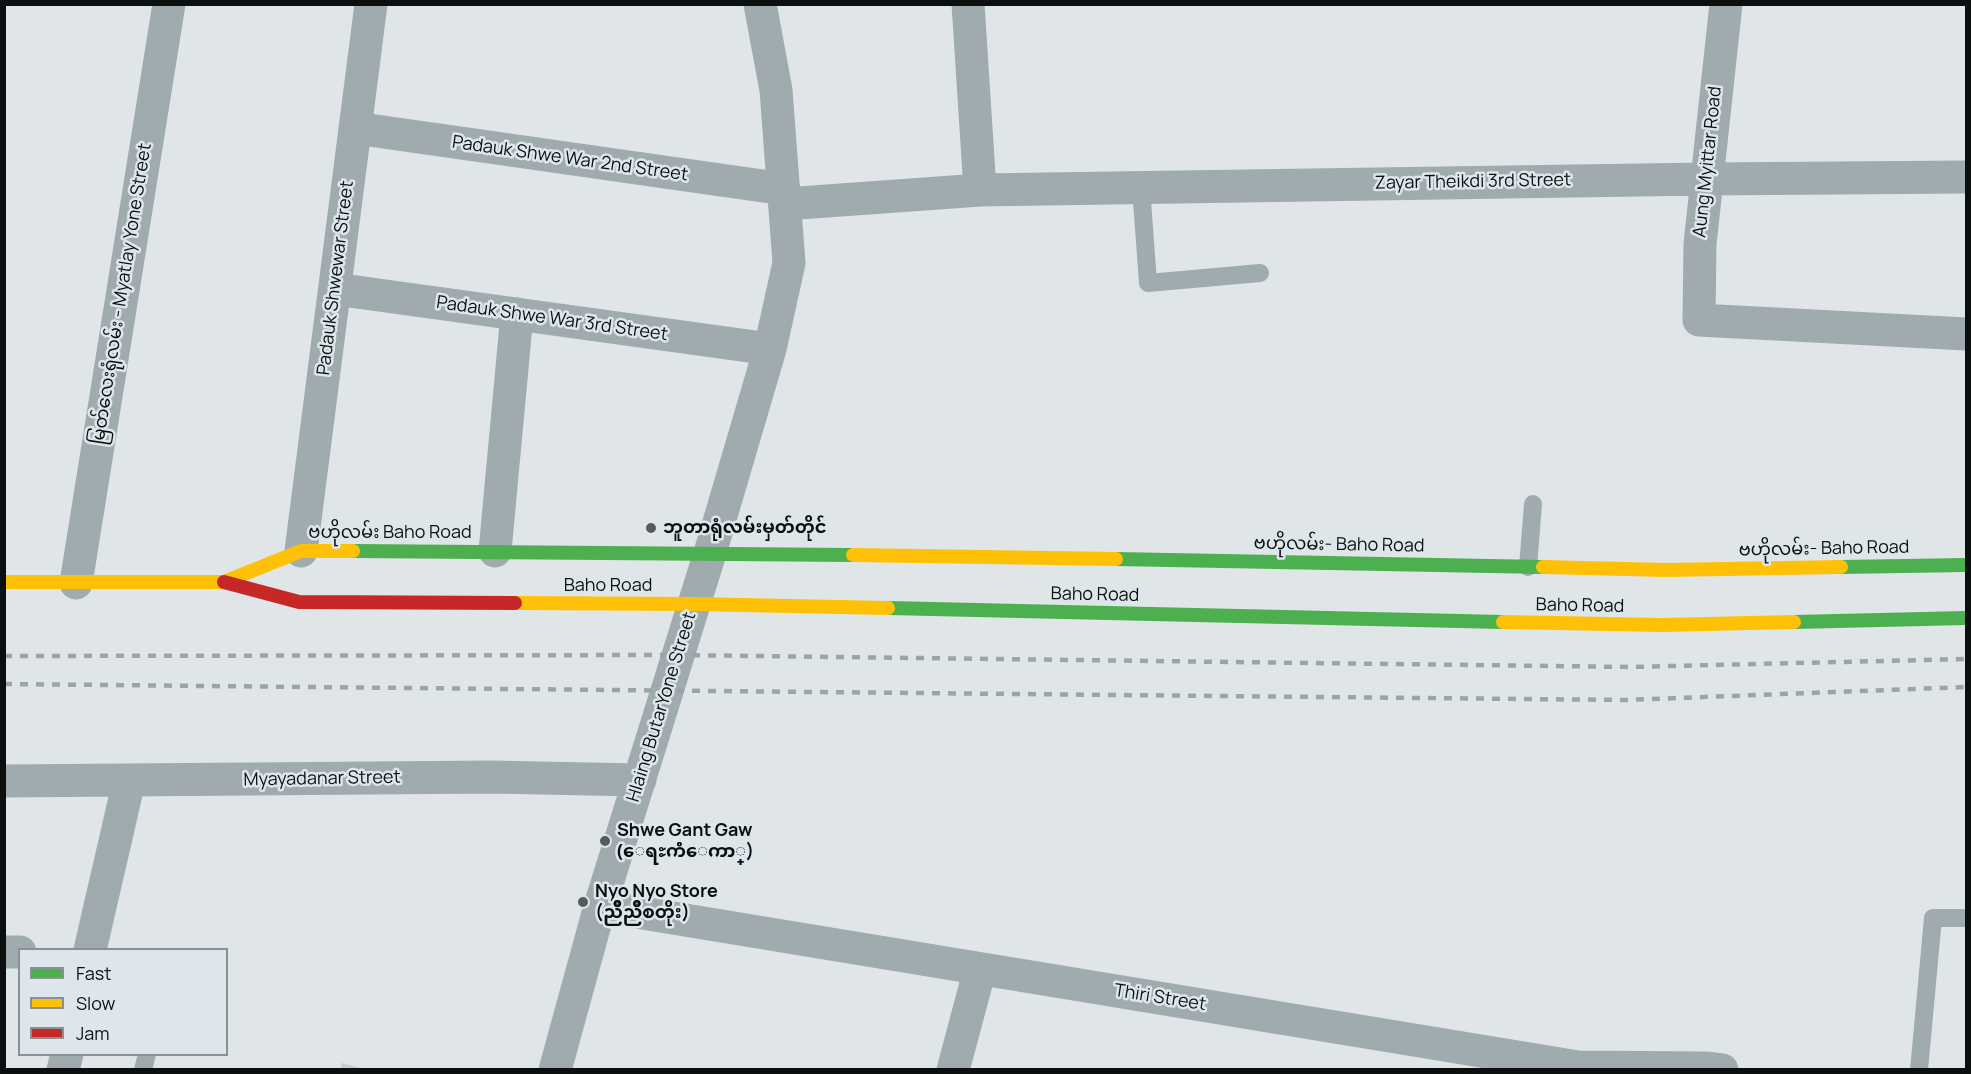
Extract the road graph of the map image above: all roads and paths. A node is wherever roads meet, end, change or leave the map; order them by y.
1 (169, 4) edge
2 (371, 4) edge
3 (968, 4) edge
4 (1726, 4) edge
5 (755, 5) edge
6 (355, 128) junction
7 (1966, 177) edge
8 (1706, 179) junction
9 (1141, 187) junction
10 (980, 190) junction
11 (785, 197) junction
12 (1260, 273) dead end
13 (335, 289) junction
14 (517, 314) junction
15 (1966, 334) edge
16 (770, 349) junction
17 (1533, 504) dead end
18 (301, 551) junction
19 (495, 551) junction
20 (710, 553) junction
21 (1966, 565) edge
22 (1528, 567) junction
23 (4, 582) edge
24 (224, 582) junction
25 (76, 583) junction
26 (694, 604) junction
27 (1966, 618) edge
28 (640, 780) junction
29 (4, 781) edge
30 (129, 781) junction
31 (600, 906) junction
32 (1966, 918) edge
33 (90, 948) edge
34 (980, 969) junction
35 (1429, 1056) edge
36 (1710, 1069) edge
37 (555, 1070) edge
38 (953, 1070) edge
39 (1918, 1070) edge

1 - 25 street, မြတ်လေးရုံလမ်း - Myatlay Yone Street
2 - 6 street, Padauk Shwewar Street
3 - 10 street
4 - 8 street, Aung Myittar Road
5 - 11 street, Hlaing ButarYone Street
6 - 11 street, Padauk Shwe War 2nd Street
6 - 13 street, Padauk Shwewar Street
7 - 8 street, Zayar Theikdi 3rd Street
8 - 9 street, Zayar Theikdi 3rd Street
8 - 15 street, Aung Myittar Road
9 - 10 street, Zayar Theikdi 3rd Street
9 - 12 lane
10 - 11 street, Padauk Shwe War 2nd Street
11 - 16 street, Hlaing ButarYone Street
13 - 14 street, Padauk Shwe War 3rd Street
13 - 18 street, Padauk Shwewar Street
14 - 16 street, Padauk Shwe War 3rd Street
14 - 19 street
16 - 20 street, Hlaing ButarYone Street
17 - 22 lane
18 - 19 main road, ဗဟိုလမ်း Baho Road
18 - 24 main road, ဗဟိုလမ်း Baho Road
19 - 20 main road, ဗဟိုလမ်း Baho Road
20 - 22 main road, ဗဟိုလမ်း- Baho Road
20 - 26 street, Hlaing ButarYone Street
21 - 22 main road, ဗဟိုလမ်း- Baho Road
23 - 25 main road, ဗဟိုလမ်း Baho Road
24 - 25 main road, ဗဟိုလမ်း Baho Road
24 - 26 main road, Baho Road
26 - 27 main road, Baho Road
26 - 28 street, Hlaing ButarYone Street
28 - 30 street, Myayadanar Street
28 - 31 street, Hlaing ButarYone Street
29 - 30 street, Myayadanar Street
30 - 33 street
31 - 34 street, Thiri Street
31 - 37 street, Hlaing ButarYone Street
32 - 39 lane
34 - 35 street, Thiri Street
34 - 38 street
35 - 36 street, Thiri Street

